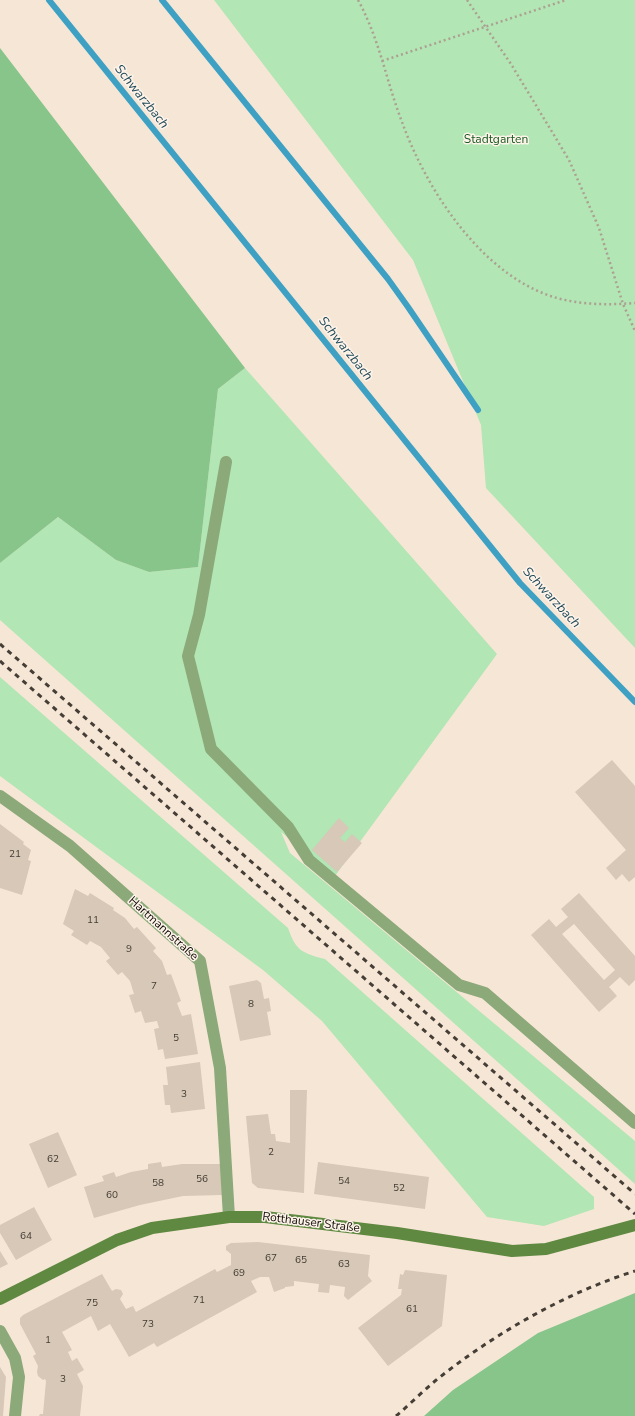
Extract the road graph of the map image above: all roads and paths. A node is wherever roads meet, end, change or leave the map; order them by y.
1 (358, 0) edge
2 (467, 0) edge
3 (566, 0) edge
4 (485, 27) junction
5 (382, 61) junction
6 (635, 303) edge
7 (623, 304) junction
8 (635, 331) edge
9 (226, 462) dead end
10 (0, 796) edge
11 (635, 1123) edge
12 (229, 1217) junction
13 (635, 1225) edge
14 (0, 1299) edge
15 (0, 1331) edge
16 (15, 1416) edge

1 - 5 path
2 - 4 path
3 - 4 path
4 - 5 path
4 - 7 path
5 - 7 path
6 - 7 path
7 - 8 path
9 - 11 street
10 - 12 street, Hartmannstraße
12 - 13 main road, Rotthauser Straße
12 - 14 main road, Rotthauser Straße
15 - 16 street

